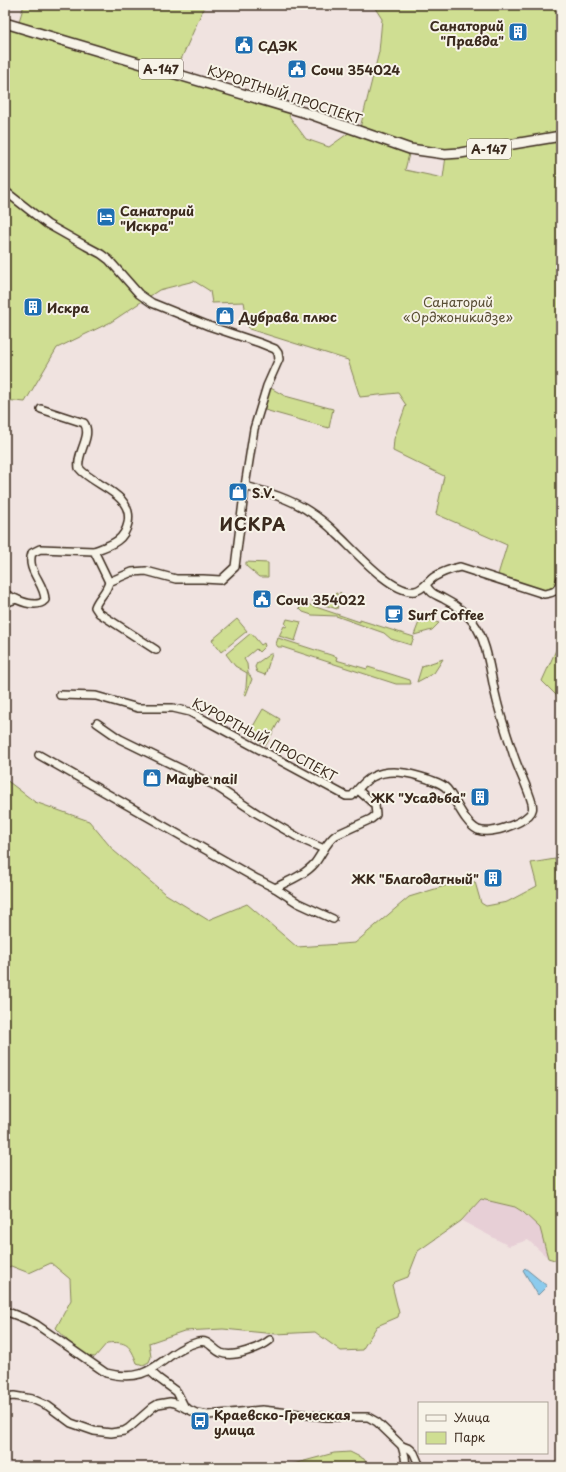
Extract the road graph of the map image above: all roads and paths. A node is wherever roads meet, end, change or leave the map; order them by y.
1 (5, 23) edge
2 (561, 136) edge
3 (5, 191) edge
4 (41, 409) dead end
5 (245, 486) junction
6 (94, 551) junction
7 (561, 578) edge
8 (109, 582) junction
9 (426, 584) junction
10 (5, 594) edge
11 (16, 599) junction
12 (5, 603) edge
13 (156, 650) dead end
14 (60, 695) dead end
15 (97, 723) dead end
16 (39, 755) dead end
17 (358, 790) junction
18 (324, 849) junction
19 (274, 888) junction
20 (333, 919) dead end
21 (5, 1311) edge
22 (270, 1340) dead end
23 (150, 1371) junction
24 (5, 1397) edge
25 (185, 1408) junction
26 (402, 1446) junction
27 (406, 1467) edge
28 (420, 1467) edge

1 - 2 main road, КУРОРТНЫЙ ПРОСПЕКТ / А-147
3 - 5 street
4 - 6 street
5 - 8 street
5 - 9 street
6 - 8 street
6 - 11 street
7 - 9 street
8 - 13 street
9 - 17 street
10 - 11 street
11 - 12 street
14 - 17 street, КУРОРТНЫЙ ПРОСПЕКТ
15 - 18 street
16 - 19 street
17 - 18 street
18 - 19 street
19 - 20 street
21 - 23 street
22 - 23 street
23 - 25 street
24 - 25 street
25 - 26 street
26 - 27 street
26 - 28 street

